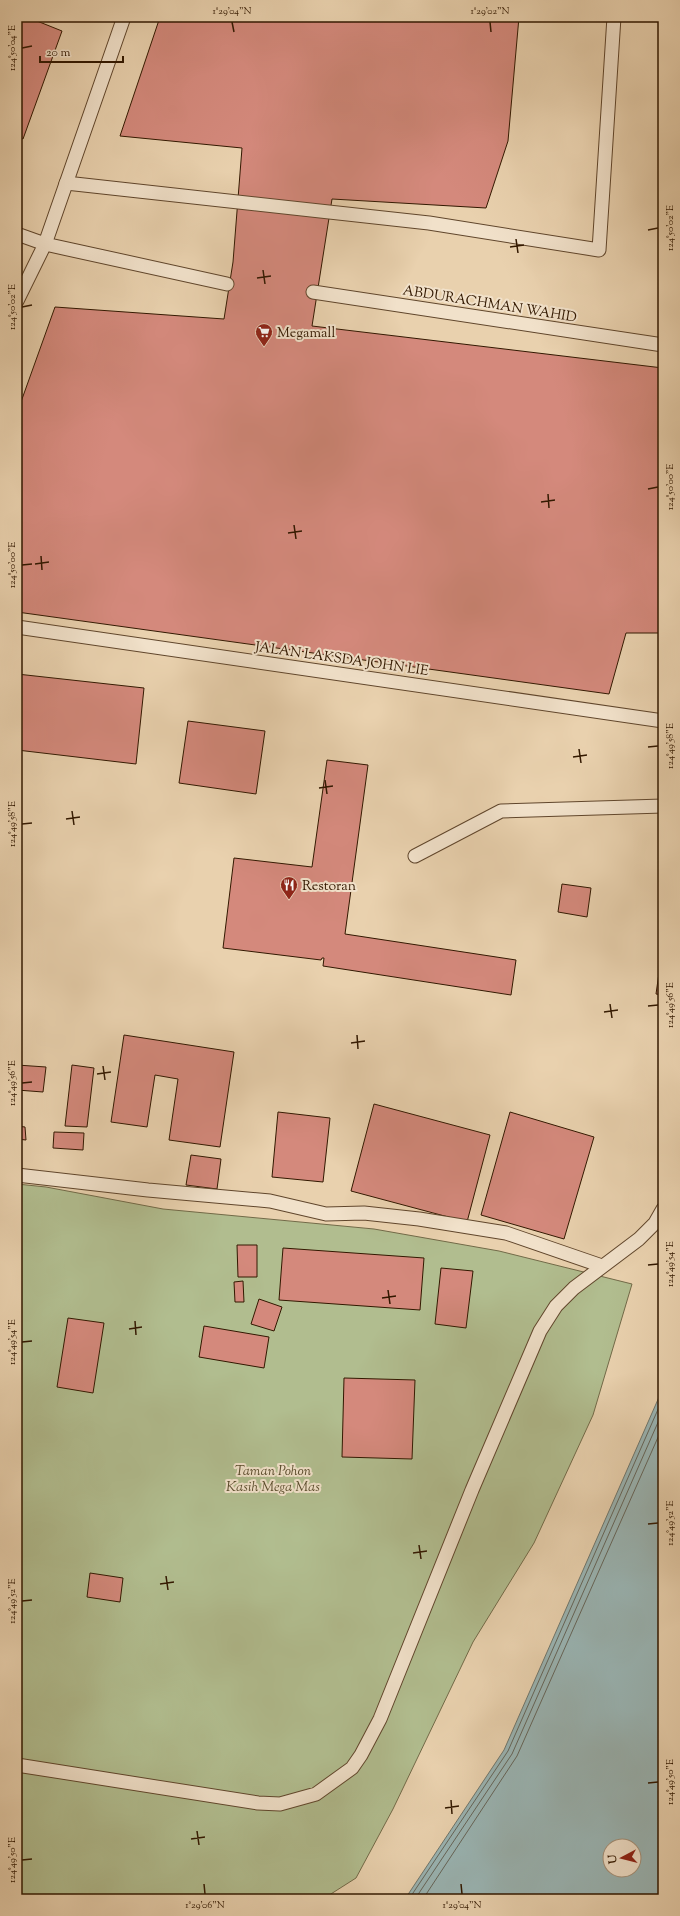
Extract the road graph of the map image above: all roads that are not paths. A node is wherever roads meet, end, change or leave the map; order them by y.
1 (124, 17) edge
2 (614, 17) edge
3 (66, 183) junction
4 (17, 234) edge
5 (45, 244) junction
6 (227, 284) dead end
7 (312, 292) dead end
8 (18, 296) edge
9 (663, 345) edge
10 (17, 627) edge
11 (663, 721) edge
12 (663, 806) edge
13 (415, 856) dead end
14 (17, 1175) edge
15 (663, 1209) edge
16 (602, 1266) junction
17 (17, 1765) edge

1 - 3 lane
2 - 3 lane
3 - 5 lane
4 - 5 lane
5 - 6 lane
5 - 8 lane
7 - 9 lane, ABDURACHMAN WAHID
10 - 11 lane, JALAN LAKSDA JOHN LIE
12 - 13 lane
14 - 16 lane
15 - 16 lane
16 - 17 lane

